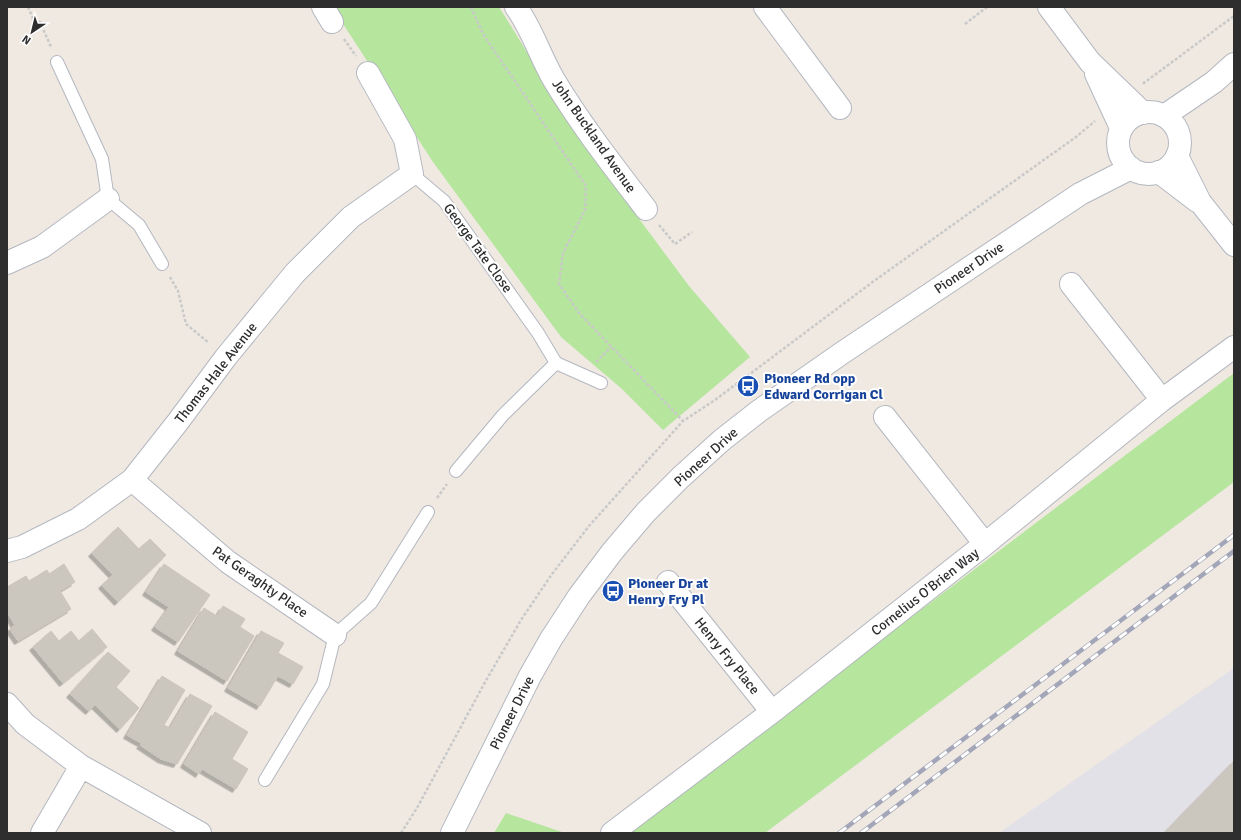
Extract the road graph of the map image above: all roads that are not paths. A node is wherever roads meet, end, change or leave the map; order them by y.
1 (766, 7) edge
2 (1049, 7) edge
3 (526, 11) edge
4 (57, 62) road end
5 (1090, 62) junction
6 (1234, 64) edge
7 (368, 73) road end
8 (1214, 82) junction
9 (840, 108) dead end
10 (1143, 113) junction
11 (1164, 116) junction
12 (1121, 128) junction
13 (1178, 134) junction
14 (1177, 156) junction
15 (1125, 160) junction
16 (1158, 172) junction
17 (412, 174) junction
18 (108, 199) junction
19 (1200, 202) junction
20 (646, 209) road end
21 (1234, 245) edge
22 (7, 263) edge
23 (162, 264) road end
24 (1071, 284) dead end
25 (1234, 347) edge
26 (556, 363) junction
27 (601, 383) dead end
28 (1162, 400) junction
29 (885, 417) dead end
30 (456, 471) road end
31 (132, 480) junction
32 (428, 512) road end
33 (985, 544) junction
34 (7, 551) edge
35 (668, 582) dead end
36 (335, 635) junction
37 (7, 704) edge
38 (772, 712) junction
39 (81, 766) junction
40 (265, 780) dead end
41 (42, 833) edge
42 (200, 833) edge
43 (452, 833) edge
44 (612, 833) edge

1 - 9 street
2 - 5 street
3 - 20 street, John Buckland Avenue
4 - 18 lane
5 - 10 street
5 - 12 street
6 - 8 street
7 - 17 street
8 - 11 street
8 - 13 street
10 - 11 street
10 - 12 street
11 - 13 street
12 - 15 street
13 - 14 street
14 - 16 street
14 - 19 street
15 - 16 street
15 - 43 street, Pioneer Drive
16 - 19 street
17 - 26 lane, George Tate Close
17 - 31 street, Thomas Hale Avenue
18 - 22 street
18 - 23 lane
19 - 21 street
24 - 28 street
25 - 28 street, Cornelius O'Brien Way
26 - 27 lane
26 - 30 lane
28 - 33 street, Cornelius O'Brien Way
29 - 33 street
31 - 34 street, Thomas Hale Avenue
31 - 36 street, Pat Geraghty Place
32 - 36 lane
33 - 38 street, Cornelius O'Brien Way
35 - 38 street, Henry Fry Place
36 - 40 lane
37 - 39 street
38 - 44 street, Cornelius O'Brien Way
39 - 41 street
39 - 42 street

